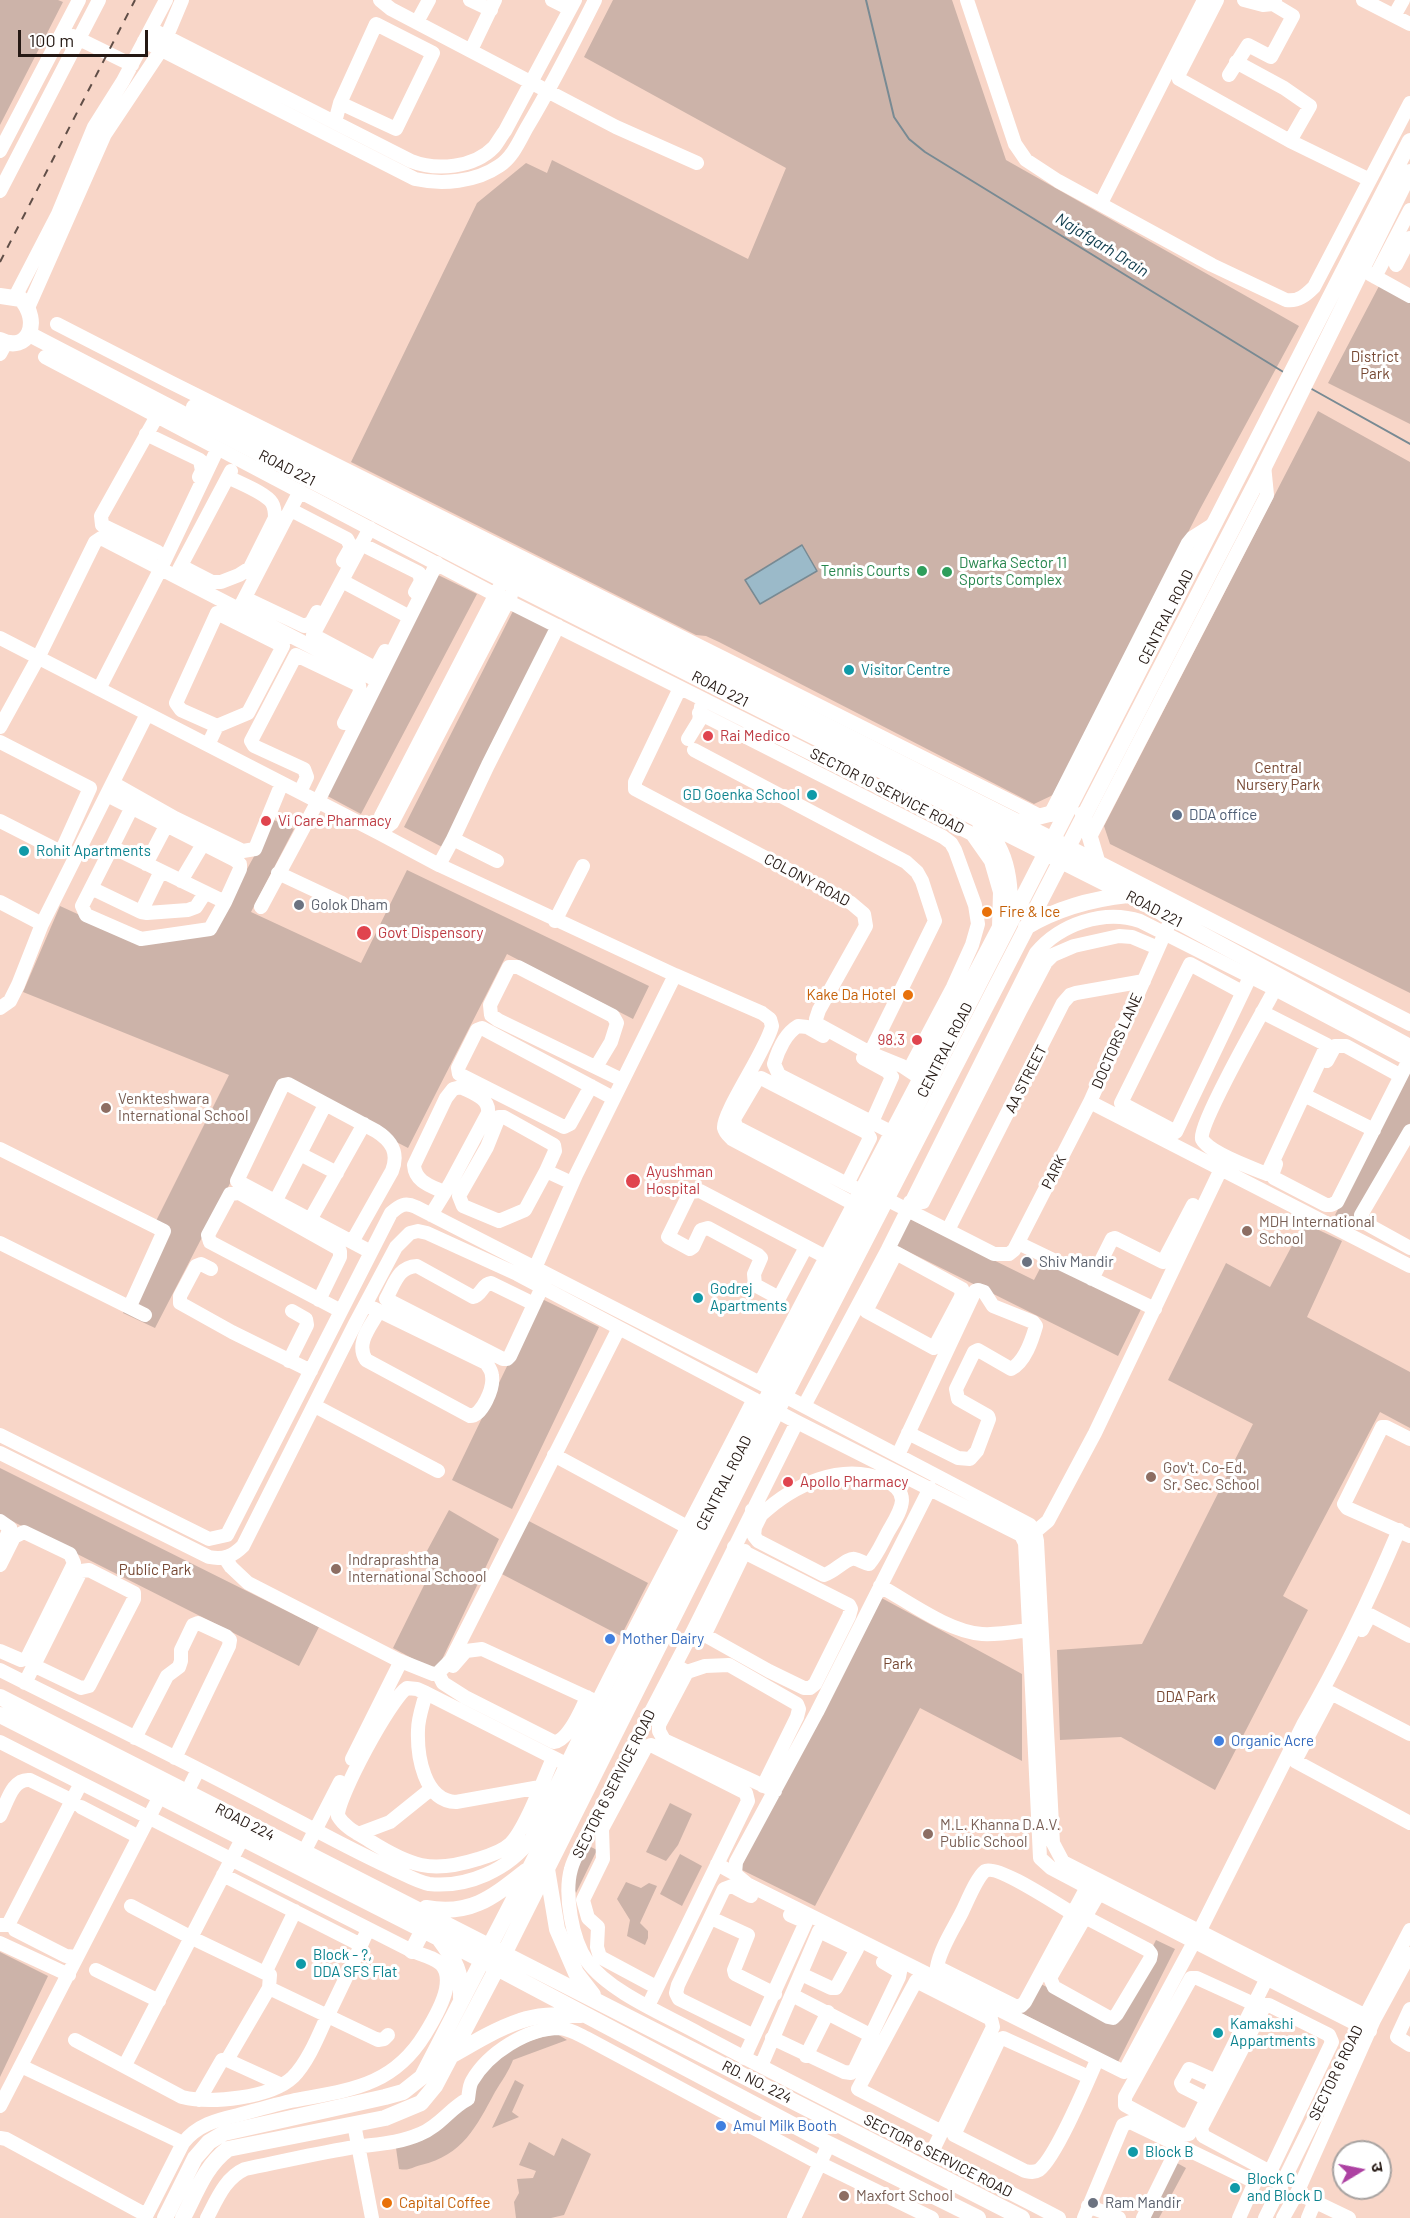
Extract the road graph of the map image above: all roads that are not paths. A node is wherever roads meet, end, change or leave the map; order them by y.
1 (80, 0) edge
2 (99, 0) edge
3 (166, 0) edge
4 (182, 0) edge
5 (380, 0) edge
6 (429, 0) edge
7 (471, 0) edge
8 (552, 0) edge
9 (595, 0) edge
10 (967, 0) edge
11 (1203, 0) edge
12 (1217, 0) edge
13 (1244, 0) edge
14 (1364, 0) edge
15 (1403, 0) edge
16 (1274, 2) edge
17 (572, 4) edge
18 (493, 5) edge
19 (1394, 16) junction
20 (417, 22) junction
21 (1410, 24) edge
22 (152, 28) junction
23 (64, 30) junction
24 (168, 36) junction
25 (79, 39) junction
26 (144, 41) junction
27 (161, 50) junction
28 (471, 50) junction
29 (1236, 62) junction
30 (132, 65) junction
31 (1229, 75) dead end
32 (531, 82) junction
33 (548, 92) junction
34 (340, 103) junction
35 (1410, 103) edge
36 (335, 122) junction
37 (1290, 141) junction
38 (1410, 141) edge
39 (0, 151) edge
40 (697, 164) dead end
41 (1410, 172) edge
42 (1370, 180) junction
43 (0, 191) edge
44 (1101, 203) junction
45 (1410, 210) edge
46 (1347, 223) junction
47 (1362, 234) junction
48 (1410, 238) edge
49 (1396, 265) dead end
50 (1368, 273) junction
51 (1410, 296) edge
52 (8, 297) edge
53 (28, 308) junction
54 (57, 324) dead end
55 (30, 330) junction
56 (2, 346) edge
57 (1312, 350) junction
58 (45, 357) dead end
59 (157, 416) junction
60 (146, 434) junction
61 (218, 448) junction
62 (238, 458) junction
63 (1264, 465) junction
64 (228, 477) junction
65 (300, 491) junction
66 (291, 510) junction
67 (1214, 524) junction
68 (370, 528) junction
69 (361, 544) junction
70 (157, 561) junction
71 (437, 563) junction
72 (178, 571) junction
73 (342, 581) junction
74 (507, 582) junction
75 (509, 602) junction
76 (242, 604) junction
77 (404, 614) junction
78 (558, 626) junction
79 (0, 638) edge
80 (311, 640) junction
81 (38, 658) junction
82 (378, 681) junction
83 (681, 688) junction
84 (99, 689) junction
85 (701, 706) junction
86 (147, 714) junction
87 (344, 723) dead end
88 (217, 726) junction
89 (0, 727) edge
90 (844, 727) junction
91 (0, 742) edge
92 (208, 745) junction
93 (866, 771) junction
94 (282, 783) junction
95 (110, 789) junction
96 (300, 792) junction
97 (318, 801) junction
98 (131, 809) junction
99 (1076, 811) junction
100 (1045, 816) junction
101 (976, 817) junction
102 (0, 822) edge
103 (1018, 822) junction
104 (166, 826) junction
105 (379, 833) junction
106 (1090, 837) junction
107 (453, 839) junction
108 (202, 844) junction
109 (64, 845) junction
110 (112, 847) junction
111 (1056, 850) junction
112 (79, 851) junction
113 (497, 861) dead end
114 (146, 864) junction
115 (1098, 864) junction
116 (439, 866) junction
117 (583, 866) dead end
118 (161, 871) junction
119 (278, 873) junction
120 (181, 881) junction
121 (91, 888) junction
122 (205, 893) junction
123 (1129, 895) junction
124 (0, 902) edge
125 (225, 903) junction
126 (342, 903) dead end
127 (261, 907) dead end
128 (141, 912) junction
129 (1171, 918) junction
130 (555, 921) junction
131 (42, 924) junction
132 (1026, 927) junction
133 (1008, 928) junction
134 (1165, 934) junction
135 (1158, 948) junction
136 (675, 975) junction
137 (1250, 976) junction
138 (1144, 981) junction
139 (1275, 989) junction
140 (1242, 992) junction
141 (0, 1008) edge
142 (1262, 1012) junction
143 (979, 1019) junction
144 (1410, 1023) edge
145 (952, 1026) junction
146 (1002, 1032) junction
147 (1410, 1047) edge
148 (870, 1053) junction
149 (1410, 1060) edge
150 (596, 1067) junction
151 (914, 1074) junction
152 (1401, 1076) junction
153 (622, 1080) junction
154 (591, 1086) junction
155 (1308, 1097) junction
156 (613, 1098) junction
157 (1090, 1102) junction
158 (325, 1105) junction
159 (872, 1122) junction
160 (364, 1124) junction
161 (1374, 1130) junction
162 (1410, 1131) edge
163 (891, 1132) junction
164 (0, 1149) edge
165 (300, 1154) junction
166 (1221, 1169) junction
167 (546, 1171) junction
168 (337, 1173) junction
169 (572, 1183) junction
170 (847, 1184) junction
171 (861, 1191) junction
172 (444, 1192) junction
173 (886, 1198) junction
174 (275, 1202) junction
175 (854, 1204) junction
176 (1193, 1205) dead end
177 (908, 1206) junction
178 (431, 1215) junction
179 (488, 1217) junction
180 (310, 1220) junction
181 (948, 1230) junction
182 (477, 1238) junction
183 (352, 1242) junction
184 (0, 1243) edge
185 (1018, 1243) junction
186 (806, 1247) junction
187 (1410, 1248) edge
188 (892, 1251) junction
189 (371, 1252) junction
190 (826, 1257) junction
191 (1410, 1266) edge
192 (211, 1269) dead end
193 (536, 1278) junction
194 (1092, 1279) junction
195 (372, 1292) junction
196 (386, 1299) junction
197 (318, 1300) junction
198 (365, 1305) junction
199 (534, 1305) junction
200 (129, 1306) junction
201 (861, 1309) junction
202 (1155, 1309) junction
203 (291, 1311) dead end
204 (341, 1311) junction
205 (379, 1311) junction
206 (145, 1315) dead end
207 (619, 1328) junction
208 (289, 1361) junction
209 (311, 1371) junction
210 (772, 1389) junction
211 (765, 1404) junction
212 (315, 1406) junction
213 (804, 1406) junction
214 (797, 1422) junction
215 (908, 1433) junction
216 (0, 1435) edge
217 (1410, 1439) edge
218 (0, 1453) edge
219 (554, 1455) junction
220 (898, 1455) junction
221 (438, 1471) dead end
222 (930, 1488) junction
223 (757, 1513) junction
224 (0, 1521) edge
225 (689, 1528) junction
226 (1035, 1532) junction
227 (1405, 1533) edge
228 (739, 1549) junction
229 (0, 1551) edge
230 (225, 1558) junction
231 (0, 1565) edge
232 (880, 1586) junction
233 (1029, 1630) junction
234 (699, 1632) junction
235 (1410, 1636) edge
236 (0, 1651) edge
237 (632, 1651) junction
238 (401, 1661) junction
239 (35, 1666) junction
240 (681, 1669) junction
241 (0, 1670) edge
242 (647, 1670) junction
243 (438, 1672) junction
244 (666, 1681) junction
245 (25, 1683) junction
246 (449, 1685) junction
247 (1331, 1693) junction
248 (426, 1694) junction
249 (0, 1696) edge
250 (592, 1699) junction
251 (0, 1715) edge
252 (1410, 1734) edge
253 (135, 1738) junction
254 (0, 1742) edge
255 (641, 1744) junction
256 (175, 1758) junction
257 (560, 1761) junction
258 (198, 1770) junction
259 (81, 1783) junction
260 (540, 1787) junction
261 (431, 1789) junction
262 (769, 1789) junction
263 (187, 1792) junction
264 (160, 1796) junction
265 (76, 1804) junction
266 (0, 1816) edge
267 (149, 1817) junction
268 (1410, 1823) edge
269 (344, 1824) junction
270 (315, 1830) junction
271 (358, 1834) junction
272 (139, 1837) junction
273 (242, 1839) junction
274 (334, 1840) junction
275 (304, 1852) junction
276 (232, 1860) junction
277 (717, 1864) junction
278 (530, 1868) junction
279 (548, 1869) junction
280 (735, 1874) junction
281 (224, 1875) junction
282 (1093, 1890) junction
283 (131, 1906) dead end
284 (413, 1906) junction
285 (295, 1911) junction
286 (1079, 1915) junction
287 (711, 1918) junction
288 (807, 1919) junction
289 (7, 1927) edge
290 (821, 1927) junction
291 (368, 1929) junction
292 (423, 1930) junction
293 (1410, 1930) edge
294 (1197, 1936) junction
295 (190, 1938) junction
296 (438, 1938) junction
297 (0, 1942) edge
298 (361, 1945) junction
299 (857, 1949) junction
300 (412, 1951) junction
301 (1410, 1954) edge
302 (77, 1957) junction
303 (494, 1957) junction
304 (96, 1970) dead end
305 (1406, 1972) edge
306 (265, 1973) junction
307 (801, 1974) junction
308 (69, 1975) junction
309 (1267, 1978) junction
310 (656, 1987) junction
311 (269, 1988) junction
312 (774, 1994) junction
313 (792, 1995) junction
314 (595, 1999) junction
315 (159, 2001) junction
316 (461, 2002) junction
317 (1254, 2004) junction
318 (648, 2006) junction
319 (1410, 2009) edge
320 (828, 2012) junction
321 (585, 2015) junction
322 (327, 2017) junction
323 (1367, 2023) junction
324 (388, 2035) dead end
325 (754, 2036) junction
326 (872, 2036) junction
327 (772, 2038) junction
328 (75, 2040) dead end
329 (1410, 2045) edge
330 (451, 2056) junction
331 (806, 2056) junction
332 (744, 2058) junction
333 (227, 2060) junction
334 (1097, 2060) junction
335 (125, 2065) junction
336 (21, 2066) junction
337 (761, 2066) junction
338 (1089, 2077) junction
339 (1216, 2081) junction
340 (282, 2085) junction
341 (858, 2089) junction
342 (245, 2096) junction
343 (1207, 2099) junction
344 (199, 2100) junction
345 (0, 2106) edge
346 (848, 2110) junction
347 (249, 2120) junction
348 (354, 2124) junction
349 (948, 2134) junction
350 (0, 2138) edge
351 (183, 2143) junction
352 (829, 2144) junction
353 (1179, 2145) junction
354 (359, 2146) junction
355 (938, 2155) junction
356 (819, 2163) junction
357 (1270, 2172) junction
358 (1285, 2178) junction
359 (1297, 2193) junction
360 (1315, 2201) junction
361 (128, 2205) junction
362 (1086, 2212) edge
363 (146, 2217) edge
364 (121, 2218) edge
365 (165, 2218) edge
366 (183, 2218) edge
367 (207, 2218) edge
368 (372, 2218) edge
369 (794, 2218) edge
370 (932, 2218) edge
371 (978, 2218) edge
372 (1023, 2218) edge
373 (1059, 2218) edge
374 (1119, 2218) edge
375 (1143, 2218) edge
376 (1239, 2218) edge
377 (1265, 2218) edge
378 (1283, 2218) edge
379 (1308, 2218) edge
380 (1349, 2218) edge

1 - 23 street
2 - 25 street
3 - 22 street
4 - 24 street
5 - 20 street
6 - 20 street
7 - 18 street
8 - 17 street
9 - 33 street
10 - 44 street
11 - 44 street
12 - 37 street
13 - 16 street
14 - 19 street
15 - 19 street
16 - 29 street
17 - 32 street
18 - 28 street
19 - 21 street
20 - 28 street
22 - 24 street
22 - 26 street
23 - 25 street
23 - 39 street
24 - 27 street
24 - 36 street
25 - 30 street
25 - 43 street
26 - 27 street
26 - 30 street
27 - 33 street
27 - 53 street
28 - 32 street
29 - 31 street
29 - 37 street
30 - 52 street
32 - 33 street
32 - 36 street
33 - 40 street
34 - 34 street
34 - 36 street
35 - 42 street
37 - 42 street
38 - 47 main road, CENTRAL ROAD
41 - 50 main road, CENTRAL ROAD
42 - 46 street
44 - 46 street
45 - 50 street
46 - 47 street
47 - 57 main road, CENTRAL ROAD
48 - 49 street
50 - 51 street
50 - 57 main road, CENTRAL ROAD
52 - 53 main road
53 - 55 main road
54 - 90 street
55 - 56 main road
55 - 74 main road, ROAD 221
57 - 63 main road, CENTRAL ROAD
57 - 67 main road, CENTRAL ROAD
58 - 59 street
59 - 60 street
59 - 61 street
60 - 70 street
60 - 70 street
61 - 62 street
61 - 70 street
62 - 64 street
62 - 65 street
63 - 99 main road, CENTRAL ROAD
63 - 106 street
64 - 72 street
64 - 72 street
65 - 66 street
65 - 68 street
66 - 76 street
66 - 76 street
67 - 99 main road, CENTRAL ROAD
67 - 100 street
68 - 69 street
68 - 71 street
69 - 73 street
69 - 77 street
70 - 72 street
70 - 81 street
70 - 84 street
71 - 74 street
71 - 82 street
72 - 76 street
73 - 77 street
73 - 80 street
74 - 75 street
74 - 90 main road, ROAD 221
74 - 93 main road, ROAD 221
74 - 105 street
75 - 78 street, SECTOR 10 SERVICE ROAD
75 - 105 street
76 - 80 street
77 - 80 street
78 - 83 street, SECTOR 10 SERVICE ROAD
78 - 107 street
79 - 81 street
80 - 82 street
81 - 84 street
81 - 89 street
82 - 97 street
83 - 85 street, SECTOR 10 SERVICE ROAD
83 - 148 street, COLONY ROAD
84 - 86 street
85 - 93 street, SECTOR 10 SERVICE ROAD
85 - 148 street
85 - 151 street
86 - 92 street
86 - 95 street
87 - 96 street
88 - 88 street
88 - 92 street
90 - 100 street
90 - 103 main road, ROAD 221
91 - 109 street
92 - 94 street
93 - 101 main road, ROAD 221
93 - 145 street, SECTOR 10 SERVICE ROAD
94 - 95 street
94 - 96 street
95 - 98 street
95 - 112 street
96 - 97 street
97 - 105 street
97 - 119 street
98 - 104 street
98 - 110 street
99 - 100 main road
99 - 106 main road
99 - 111 main road, CENTRAL ROAD
100 - 103 main road
101 - 111 main road, ROAD 221
101 - 133 main road
102 - 109 street
103 - 111 main road, ROAD 221
104 - 108 street
104 - 114 street
105 - 116 street
106 - 115 main road
107 - 113 street
107 - 116 street
108 - 120 street
108 - 125 street
109 - 112 street
110 - 114 street
110 - 121 street
111 - 115 main road, ROAD 221
111 - 123 main road, ROAD 221
111 - 132 main road, CENTRAL ROAD
111 - 133 main road, CENTRAL ROAD
112 - 131 street
114 - 118 street
115 - 144 main road, ROAD 221
116 - 130 street
117 - 130 street
118 - 120 street
118 - 128 street
119 - 126 street
119 - 127 street
120 - 122 street
121 - 125 street
121 - 128 street
122 - 125 street
122 - 128 street
123 - 129 main road, ROAD 221
123 - 132 main road
124 - 131 street
129 - 134 street, DOCTORS LANE
129 - 147 main road, ROAD 221
130 - 136 street
131 - 141 street
132 - 143 main road, CENTRAL ROAD
133 - 145 main road, CENTRAL ROAD
134 - 135 street, DOCTORS LANE
134 - 137 street
134 - 146 street
135 - 138 street, DOCTORS LANE
135 - 146 street
136 - 153 street
136 - 175 street
137 - 139 street
137 - 140 street
138 - 157 street, DOCTORS LANE
138 - 181 street, AA STREET
139 - 142 street
139 - 149 street
140 - 140 street
142 - 142 street
143 - 146 street
143 - 173 main road, CENTRAL ROAD
145 - 151 street, SECTOR 10 SERVICE ROAD
145 - 210 main road, CENTRAL ROAD
146 - 177 street
148 - 151 street, COLONY ROAD
149 - 152 street
150 - 150 street
150 - 153 street
151 - 163 street, SECTOR 10 SERVICE ROAD
152 - 155 street
152 - 161 street
153 - 156 street
154 - 154 street
154 - 156 street
155 - 161 street
155 - 161 street
156 - 169 street
157 - 166 street
157 - 185 street, PARK
158 - 160 street
158 - 165 street
158 - 174 street
159 - 159 street
159 - 163 street
160 - 168 street
160 - 183 street
162 - 187 street
163 - 171 street, SECTOR 10 SERVICE ROAD
164 - 200 street
165 - 168 street
165 - 174 street
166 - 191 street
166 - 202 street
167 - 169 street
167 - 179 street
167 - 179 street
168 - 180 street
169 - 193 street
170 - 170 street
170 - 171 street
171 - 175 street, SECTOR 10 SERVICE ROAD
172 - 172 street
172 - 178 street
173 - 177 street
173 - 210 main road, CENTRAL ROAD
174 - 180 street
175 - 190 street, SECTOR 10 SERVICE ROAD
176 - 194 street
177 - 181 street
177 - 188 street
178 - 182 street
178 - 189 street
179 - 182 street
180 - 183 street
181 - 185 street
182 - 193 street
183 - 189 street
184 - 200 street
185 - 194 street
186 - 186 street
186 - 190 street
188 - 201 street
188 - 201 street
189 - 204 street
190 - 210 street, SECTOR 10 SERVICE ROAD
192 - 208 street
193 - 195 street
193 - 199 street
193 - 207 street
193 - 210 street
194 - 202 street
195 - 196 street
195 - 198 street
196 - 199 street
196 - 199 street
197 - 197 street
197 - 204 street
198 - 205 street
198 - 212 street
200 - 206 street
201 - 213 street
202 - 226 street
203 - 208 street
204 - 209 street
205 - 205 street
207 - 211 street
207 - 219 street
208 - 209 street
209 - 216 street
210 - 211 main road, CENTRAL ROAD
210 - 213 street
211 - 214 street
211 - 225 street
211 - 237 main road, CENTRAL ROAD
211 - 242 main road, CENTRAL ROAD
212 - 221 street
212 - 230 street
213 - 220 street
214 - 222 street
214 - 223 street
215 - 215 street
215 - 220 street
217 - 227 street
218 - 230 street
219 - 225 street
219 - 243 street
220 - 226 street
222 - 232 street
222 - 233 street
223 - 223 street
223 - 228 street
224 - 229 street
225 - 237 street
226 - 294 street
227 - 294 street
228 - 234 street, SECTOR 6 SERVICE ROAD
228 - 234 street
230 - 238 street
231 - 236 street
232 - 233 street
232 - 262 street
233 - 282 street
234 - 240 street, SECTOR 6 SERVICE ROAD
235 - 247 street
237 - 250 street
237 - 278 main road, CENTRAL ROAD
238 - 243 street
238 - 270 street
239 - 239 street
239 - 245 street
240 - 244 street, SECTOR 6 SERVICE ROAD
240 - 262 street
240 - 262 street
241 - 245 street
242 - 244 street
242 - 279 main road, CENTRAL ROAD
243 - 246 street
244 - 255 street, SECTOR 6 SERVICE ROAD
245 - 253 street
246 - 250 street
246 - 250 street
247 - 252 street
247 - 268 street
248 - 257 street
248 - 261 street
248 - 269 street
249 - 263 main road, ROAD 224
250 - 257 street
251 - 264 main road, ROAD 224
253 - 256 street
253 - 256 street
254 - 259 street
255 - 277 street
255 - 310 street
255 - 318 street, SECTOR 6 SERVICE ROAD
256 - 258 street
257 - 260 street
257 - 274 street
258 - 263 street
258 - 270 street
259 - 265 street
259 - 267 street
260 - 261 street
260 - 271 street
261 - 271 street
262 - 280 street
263 - 275 main road, ROAD 224
264 - 267 street
264 - 273 main road, ROAD 224
265 - 266 street
265 - 272 street
265 - 289 street
267 - 272 street
267 - 276 street
269 - 271 street
269 - 274 street
270 - 274 street
270 - 275 street
272 - 302 street
273 - 276 street
273 - 292 main road, ROAD 224
275 - 284 main road, ROAD 224
276 - 281 street
276 - 291 street
277 - 280 street
277 - 310 street
278 - 284 main road
278 - 303 main road, CENTRAL ROAD
279 - 303 main road, CENTRAL ROAD
279 - 314 main road
280 - 288 street
281 - 285 street
281 - 295 street
282 - 286 street
282 - 294 street
283 - 295 street
284 - 303 main road, ROAD 224
285 - 298 street
285 - 306 street
286 - 286 street
286 - 286 street
287 - 288 street
287 - 312 street
287 - 325 street
288 - 290 street
288 - 312 street
289 - 297 street
289 - 302 street
290 - 299 street
290 - 307 street
290 - 334 street
291 - 298 street
291 - 300 street
292 - 296 main road, ROAD 224
292 - 300 main road
293 - 323 street, SECTOR 6 ROAD
294 - 309 street
294 - 323 street
294 - 334 street
295 - 306 street
295 - 315 street
296 - 303 main road, ROAD 224
296 - 316 main road
297 - 308 street
298 - 322 street
299 - 307 street
299 - 326 street
300 - 347 street
301 - 305 street, SECTOR 6 ROAD
302 - 308 street
303 - 314 main road, RD. NO. 224
303 - 316 main road
303 - 321 main road, RD. NO. 224
303 - 330 main road
304 - 315 street
305 - 323 street, SECTOR 6 ROAD
306 - 311 street
307 - 313 street
308 - 336 street
309 - 317 street
309 - 323 street
310 - 318 street
311 - 322 street
311 - 333 street
312 - 325 street
313 - 320 street
313 - 327 street
314 - 372 main road, RD. NO. 224
315 - 335 street
316 - 347 main road
317 - 339 street
317 - 343 street
318 - 332 street, SECTOR 6 SERVICE ROAD
319 - 329 street
320 - 326 street
320 - 331 street
321 - 330 main road
321 - 352 main road, RD. NO. 224
322 - 324 street
322 - 340 street
323 - 358 street, SECTOR 6 ROAD
323 - 359 street, SECTOR 6 ROAD
325 - 332 street
326 - 331 street
327 - 331 street
327 - 337 street
328 - 335 street
330 - 348 main road
332 - 337 street, SECTOR 6 SERVICE ROAD
333 - 340 street
333 - 344 street
334 - 338 street
335 - 344 street
336 - 345 street
336 - 351 street
337 - 346 street, SECTOR 6 SERVICE ROAD
338 - 349 street
338 - 349 street
339 - 343 street
339 - 343 street
340 - 342 street
341 - 346 street
341 - 349 street
341 - 349 street
342 - 344 street
342 - 347 street
346 - 355 street, SECTOR 6 SERVICE ROAD
347 - 351 street
347 - 365 main road
348 - 354 street
348 - 366 main road
349 - 355 street
350 - 361 street
351 - 363 street
352 - 356 street
352 - 371 main road, RD. NO. 224
353 - 362 street
353 - 375 street
353 - 376 street
354 - 356 street
354 - 367 street
354 - 368 street
355 - 373 street, SECTOR 6 SERVICE ROAD
356 - 369 street
356 - 370 street
357 - 357 street
357 - 358 street
358 - 377 street, SECTOR 6 ROAD
359 - 360 street
359 - 378 street, SECTOR 6 ROAD
360 - 379 street
360 - 380 street
361 - 363 street
361 - 364 street
362 - 374 street

